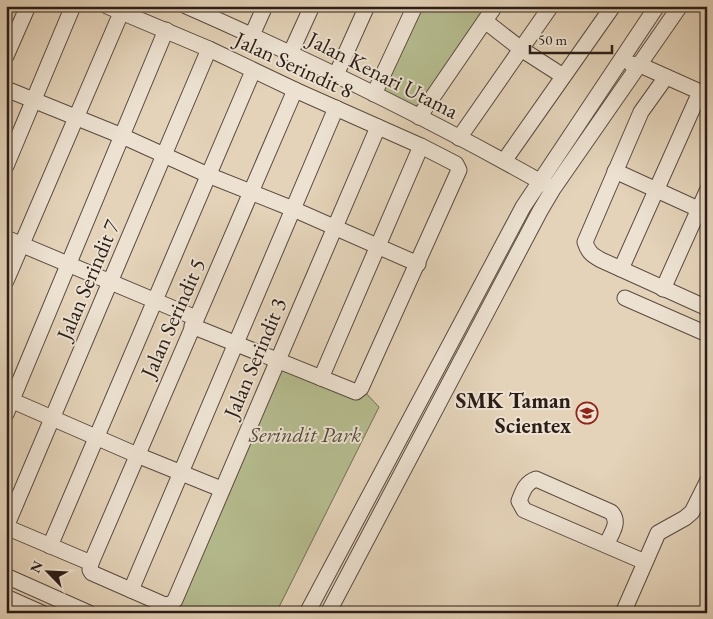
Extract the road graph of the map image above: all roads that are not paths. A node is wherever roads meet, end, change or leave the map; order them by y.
1 (28, 6) edge
2 (73, 6) edge
3 (107, 6) edge
4 (186, 6) edge
5 (265, 6) edge
6 (312, 6) edge
7 (367, 6) edge
8 (414, 6) edge
9 (495, 6) edge
10 (551, 6) edge
11 (613, 6) edge
12 (657, 6) edge
13 (680, 6) edge
14 (123, 9) edge
15 (211, 11) edge
16 (485, 21) junction
17 (166, 30) junction
18 (252, 35) junction
19 (209, 49) junction
20 (521, 49) junction
21 (291, 52) junction
22 (6, 56) edge
23 (640, 65) junction
24 (253, 71) junction
25 (336, 75) junction
26 (563, 76) junction
27 (666, 78) junction
28 (606, 82) junction
29 (6, 88) edge
30 (295, 90) junction
31 (374, 94) junction
32 (703, 94) edge
33 (34, 100) junction
34 (336, 108) junction
35 (76, 117) junction
36 (419, 117) junction
37 (378, 127) junction
38 (122, 136) junction
39 (459, 138) junction
40 (421, 146) junction
41 (164, 155) junction
42 (504, 161) junction
43 (6, 166) edge
44 (615, 172) junction
45 (208, 175) junction
46 (540, 181) junction
47 (553, 189) junction
48 (656, 190) junction
49 (707, 191) edge
50 (251, 192) junction
51 (293, 209) junction
52 (703, 211) edge
53 (334, 228) junction
54 (6, 238) edge
55 (22, 244) junction
56 (378, 247) junction
57 (68, 264) junction
58 (418, 264) junction
59 (621, 270) junction
60 (6, 281) edge
61 (110, 282) junction
62 (663, 288) junction
63 (625, 298) dead end
64 (155, 301) junction
65 (706, 305) edge
66 (194, 322) junction
67 (707, 334) edge
68 (235, 344) junction
69 (277, 359) junction
70 (321, 378) junction
71 (8, 404) edge
72 (53, 418) junction
73 (96, 437) junction
74 (137, 455) junction
75 (180, 472) junction
76 (707, 482) edge
77 (221, 489) junction
78 (6, 527) edge
79 (606, 545) junction
80 (50, 546) junction
81 (645, 562) junction
82 (91, 563) junction
83 (6, 576) edge
84 (131, 590) junction
85 (6, 597) edge
86 (42, 613) edge
87 (89, 613) edge
88 (308, 613) edge
89 (328, 613) edge
90 (623, 613) edge

1 - 22 street
2 - 33 street
3 - 14 street, Jalan Serindit 8
4 - 15 street, Jalan Kenari Utama
5 - 18 street
6 - 21 street
7 - 25 street
8 - 31 street
9 - 16 street
10 - 20 street
11 - 26 street
12 - 28 street
13 - 23 street
14 - 17 street, Jalan Serindit 8
14 - 35 street
15 - 18 street, Jalan Kenari Utama
16 - 20 street
16 - 36 street
17 - 19 street, Jalan Serindit 8
17 - 38 street
18 - 21 street, Jalan Kenari Utama
19 - 24 street, Jalan Serindit 8
19 - 41 street, Jalan Serindit 7
20 - 26 street
20 - 39 street
21 - 25 street, Jalan Kenari Utama
23 - 27 street
23 - 28 street
23 - 47 street
24 - 30 street, Jalan Serindit 8
24 - 45 street
25 - 31 street, Jalan Kenari Utama
26 - 42 street
27 - 32 street
27 - 44 street
28 - 46 street
29 - 33 street
30 - 34 street, Jalan Serindit 8
30 - 50 street, Jalan Serindit 5
31 - 36 street, Jalan Kenari Utama
32 - 48 street
33 - 35 street
33 - 43 street
34 - 37 street, Jalan Serindit 8
34 - 51 street
35 - 38 street
35 - 55 street
36 - 39 street, Jalan Kenari Utama
37 - 40 street, Jalan Serindit 8
37 - 53 street, Jalan Serindit 3
38 - 41 street
38 - 57 street
39 - 42 street, Jalan Kenari Utama
40 - 56 street
40 - 58 street, Jalan Serindit 8
41 - 45 street
41 - 61 street, Jalan Serindit 7
42 - 46 street, Jalan Kenari Utama
44 - 48 street
44 - 59 street
45 - 50 street
45 - 64 street
46 - 47 street, Jalan Kenari Utama
46 - 88 street
47 - 89 street
48 - 52 street
48 - 59 street
49 - 52 street
50 - 51 street
50 - 66 street, Jalan Serindit 5
51 - 53 street
51 - 68 street
52 - 62 street
53 - 56 street
53 - 69 street, Jalan Serindit 3
54 - 55 street
55 - 57 street
55 - 60 street
56 - 58 street
56 - 70 street
57 - 61 street
57 - 71 street
58 - 70 street
59 - 62 street
61 - 64 street
61 - 72 street, Jalan Serindit 7
62 - 65 street
63 - 67 street
64 - 66 street
64 - 73 street
66 - 68 street
66 - 74 street, Jalan Serindit 5
68 - 69 street
68 - 75 street
69 - 70 street
69 - 77 street, Jalan Serindit 3
71 - 72 street
72 - 73 street
72 - 78 street, Jalan Serindit 7
73 - 74 street
73 - 80 street
74 - 75 street
74 - 82 street, Jalan Serindit 5
75 - 77 street
75 - 84 street
76 - 81 street
77 - 84 street, Jalan Serindit 3
78 - 80 street
79 - 79 street
79 - 81 street
80 - 82 street
81 - 90 street
82 - 84 street
83 - 87 street
85 - 86 street

